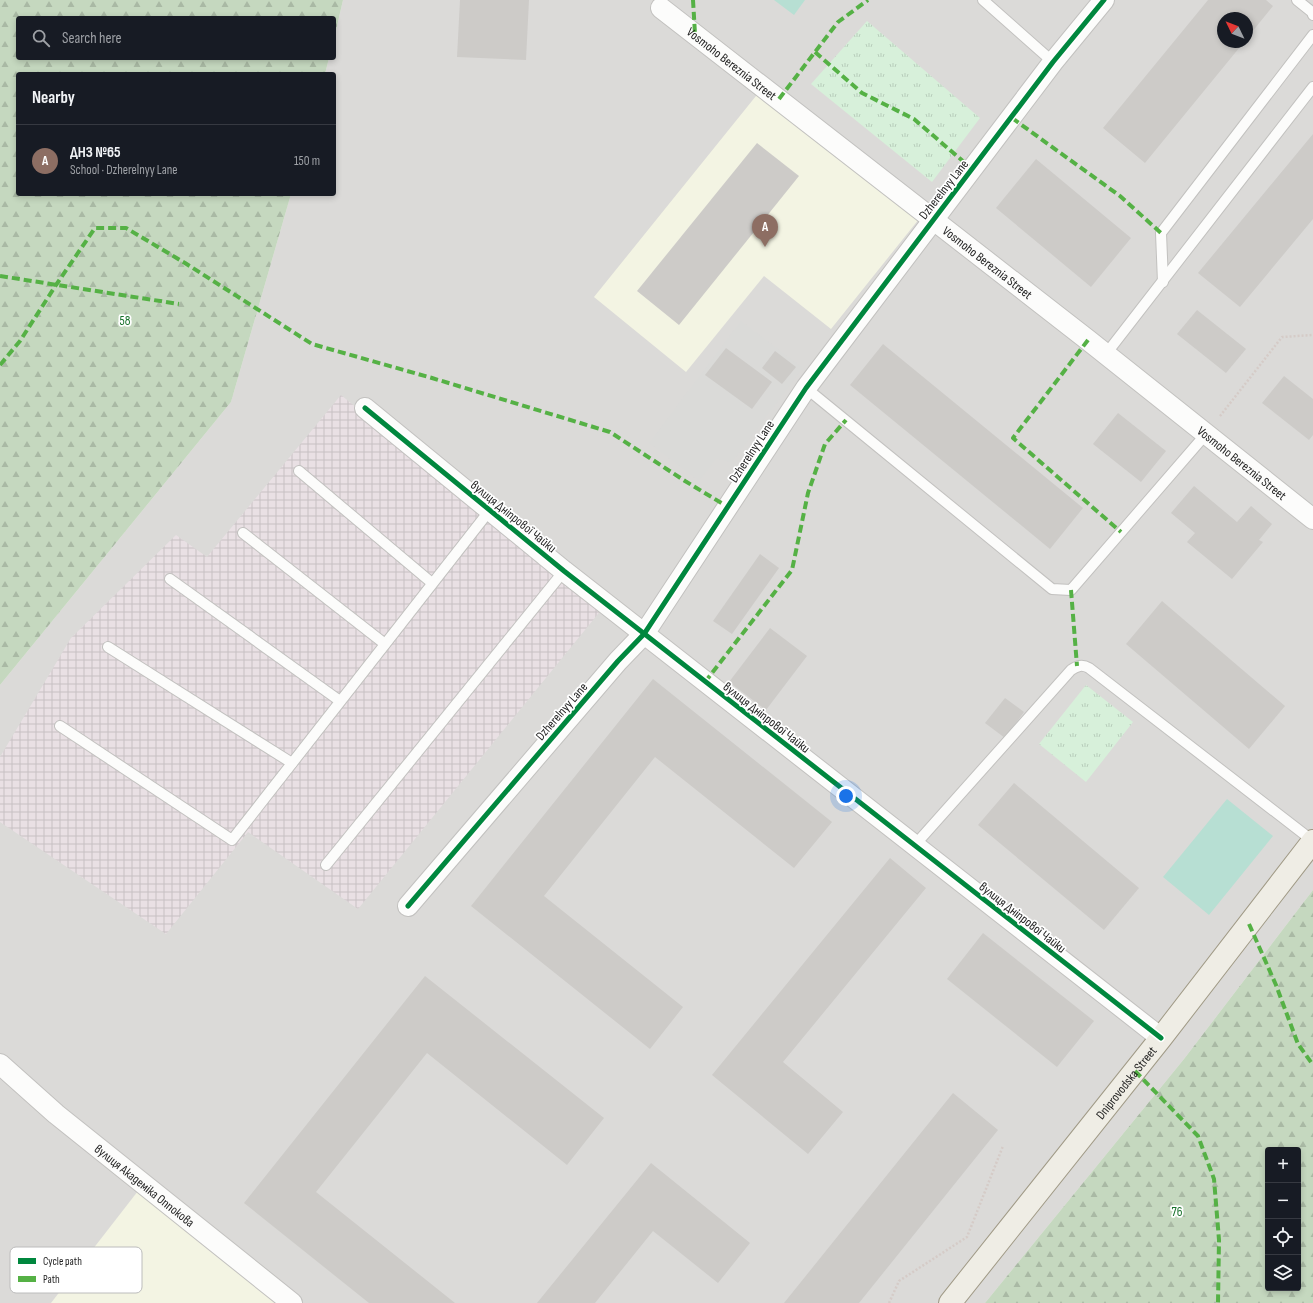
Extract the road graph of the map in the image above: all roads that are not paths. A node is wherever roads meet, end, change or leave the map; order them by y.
1 (983, 0) edge
2 (1104, 0) edge
3 (1297, 0) edge
4 (661, 8) dead end
5 (1313, 15) edge
6 (1313, 35) edge
7 (1053, 62) junction
8 (1313, 87) edge
9 (933, 219) junction
10 (1163, 282) junction
11 (1106, 354) junction
12 (806, 388) junction
13 (364, 408) dead end
14 (1206, 434) junction
15 (298, 471) dead end
16 (490, 510) junction
17 (1313, 519) edge
18 (243, 533) dead end
19 (564, 571) junction
20 (170, 579) dead end
21 (432, 583) junction
22 (644, 634) junction
23 (385, 644) junction
24 (108, 647) dead end
25 (340, 702) junction
26 (60, 726) dead end
27 (292, 763) junction
28 (1313, 841) edge
29 (914, 846) junction
30 (326, 865) dead end
31 (408, 906) dead end
32 (1161, 1038) junction
33 (0, 1064) edge
34 (292, 1303) edge
35 (950, 1303) edge

1 - 7 lane
2 - 7 street, Dzherelnyy Lane
3 - 5 lane
4 - 9 street, Vosmoho Bereznia Street
6 - 10 lane
7 - 9 street, Dzherelnyy Lane
8 - 10 lane
9 - 11 street, Vosmoho Bereznia Street
9 - 12 street, Dzherelnyy Lane
10 - 11 lane
11 - 14 street, Vosmoho Bereznia Street
12 - 14 lane
12 - 22 street, Dzherelnyy Lane
13 - 16 street, вулиця Дніпрової Чайки
14 - 17 street, Vosmoho Bereznia Street
15 - 21 lane
16 - 19 street, вулиця Дніпрової Чайки
16 - 21 lane
18 - 23 lane
19 - 22 street, вулиця Дніпрової Чайки
19 - 30 lane
20 - 25 lane
21 - 23 lane
22 - 29 street, вулиця Дніпрової Чайки
22 - 31 street, Dzherelnyy Lane
23 - 25 lane
24 - 27 lane
25 - 27 lane
26 - 27 lane
28 - 29 lane
28 - 32 main road, Dniprovodska Street
29 - 32 street, вулиця Дніпрової Чайки
32 - 35 main road, Dniprovodska Street
33 - 34 street, вулиця Академіка Оппокова

